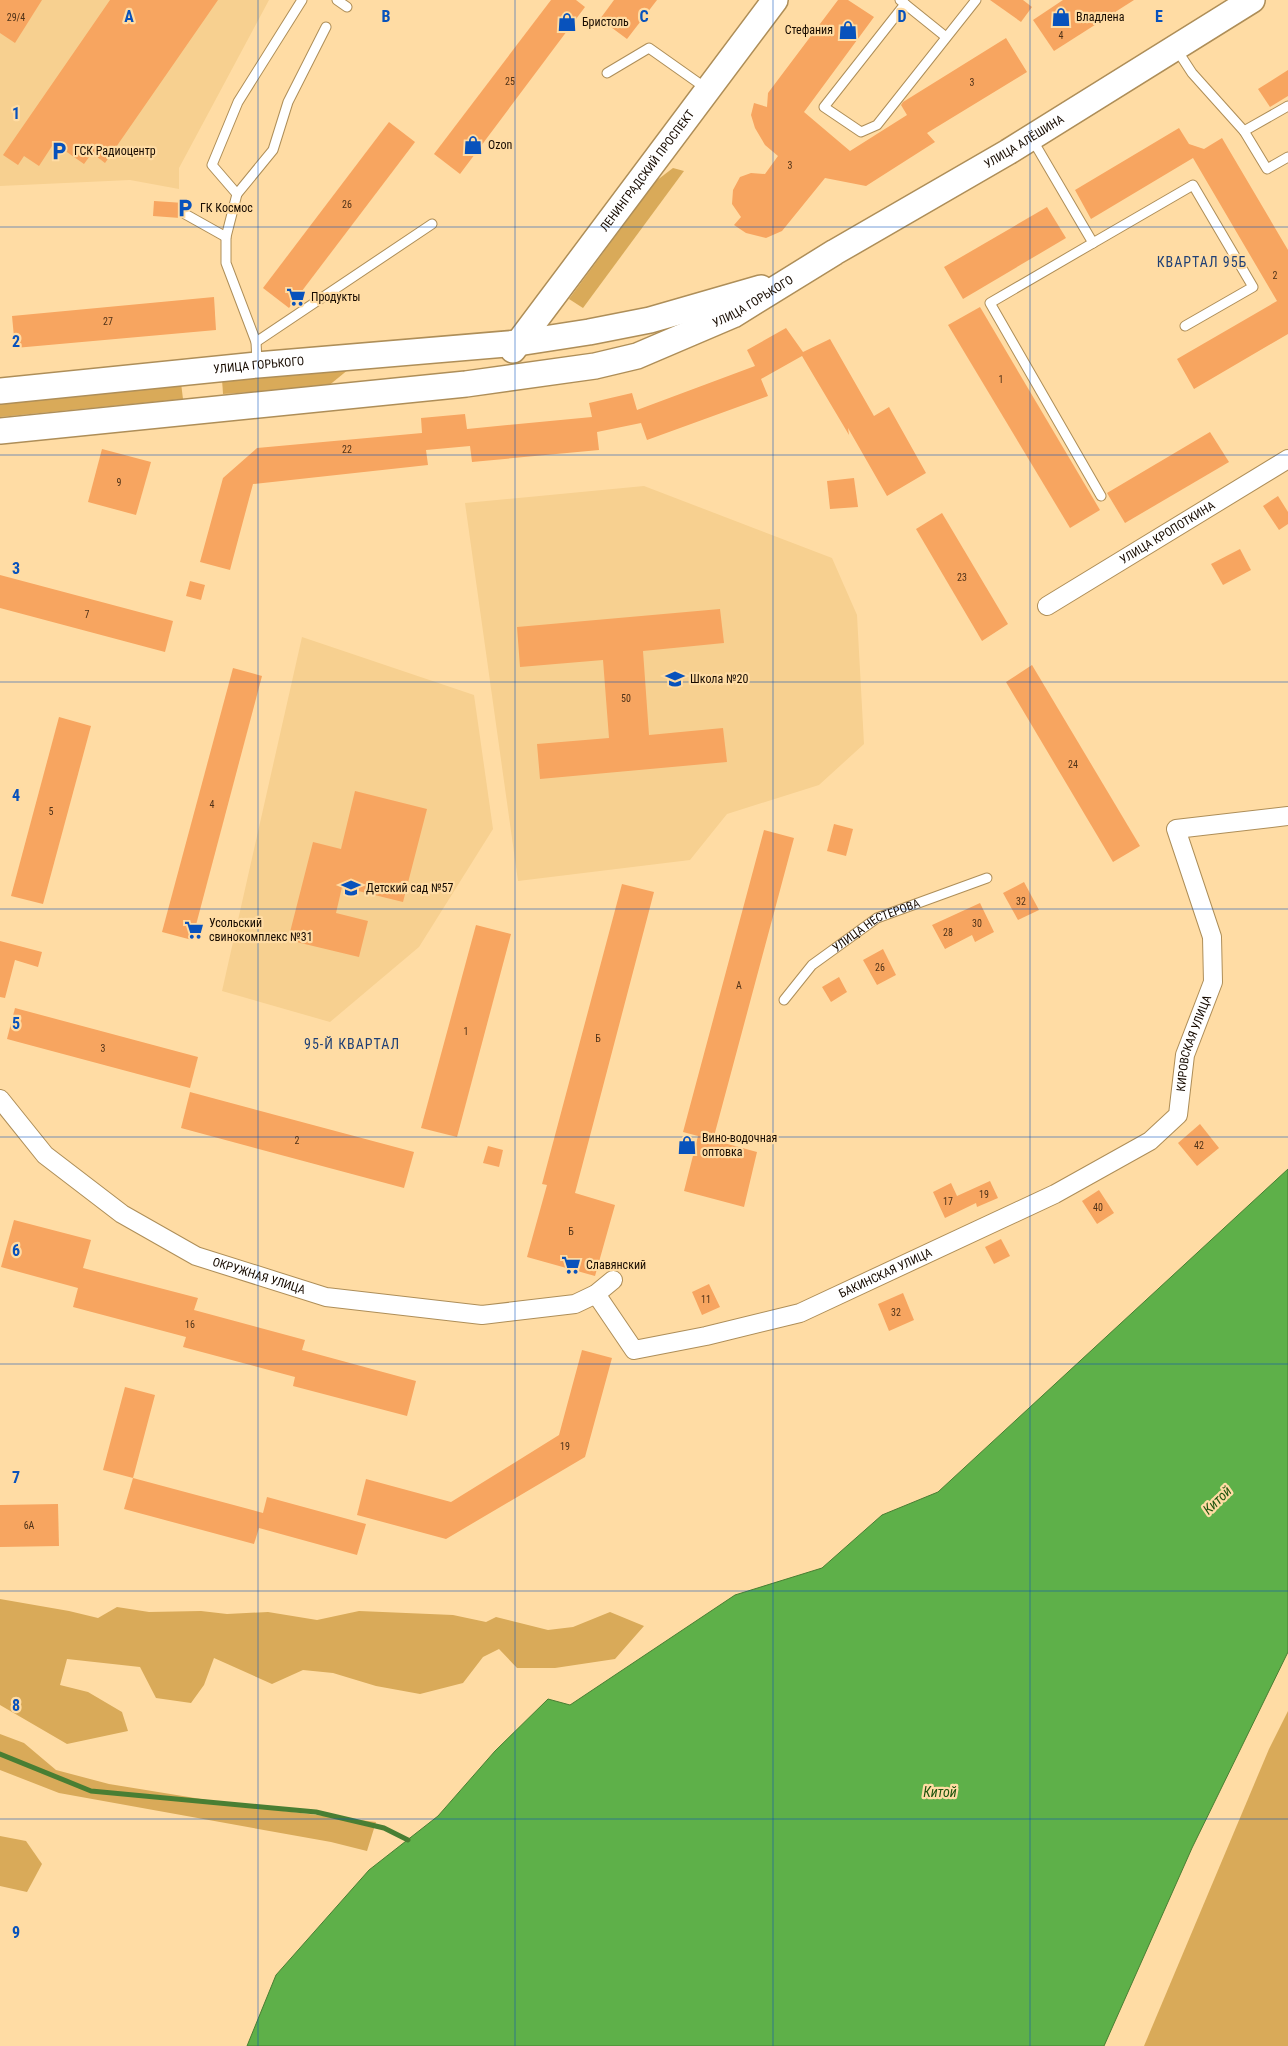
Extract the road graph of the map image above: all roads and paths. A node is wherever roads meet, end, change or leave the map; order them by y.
1 (302, 0) edge
2 (337, 0) edge
3 (775, 0) edge
4 (976, 0) edge
5 (1252, 0) edge
6 (903, 2) edge
7 (347, 6) dead end
8 (326, 27) dead end
9 (946, 37) junction
10 (1176, 47) junction
11 (607, 72) dead end
12 (707, 90) junction
13 (1288, 106) edge
14 (1244, 131) junction
15 (1031, 137) junction
16 (1288, 157) edge
17 (237, 194) junction
18 (185, 214) dead end
19 (432, 224) dead end
20 (226, 237) junction
21 (1093, 243) junction
22 (794, 278) junction
23 (1185, 326) dead end
24 (518, 343) junction
25 (256, 354) junction
26 (179, 374) junction
27 (466, 384) junction
28 (0, 391) edge
29 (191, 411) junction
30 (0, 431) edge
31 (1288, 459) edge
32 (1101, 496) dead end
33 (1047, 606) dead end
34 (1288, 816) edge
35 (987, 878) dead end
36 (784, 1000) dead end
37 (0, 1099) edge
38 (1178, 1115) joint
39 (613, 1280) dead end
40 (596, 1294) junction

1 - 17 lane
2 - 7 lane
3 - 12 main road, ЛЕНИНГРАДСКИЙ ПРОСПЕКТ
4 - 9 lane
5 - 10 main road, УЛИЦА АЛЁШИНА
6 - 9 lane
6 - 9 lane
8 - 17 lane
10 - 14 lane
10 - 15 main road, УЛИЦА АЛЁШИНА
11 - 12 lane
12 - 24 main road, ЛЕНИНГРАДСКИЙ ПРОСПЕКТ
13 - 14 lane
14 - 16 lane
15 - 21 lane
15 - 22 main road, УЛИЦА АЛЁШИНА
17 - 20 lane
18 - 20 lane
19 - 25 lane
20 - 25 lane
21 - 23 lane
21 - 32 lane
22 - 24 main road, УЛИЦА ГОРЬКОГО
22 - 27 main road, УЛИЦА ГОРЬКОГО
24 - 25 main road, УЛИЦА ГОРЬКОГО
24 - 27 main road, УЛИЦА ГОРЬКОГО
25 - 26 main road, УЛИЦА ГОРЬКОГО
26 - 28 main road, УЛИЦА ГОРЬКОГО
26 - 29 main road
27 - 29 main road, УЛИЦА ГОРЬКОГО
29 - 30 main road, УЛИЦА ГОРЬКОГО
31 - 33 street, УЛИЦА КРОПОТКИНА
34 - 38 street, КИРОВСКАЯ УЛИЦА
35 - 36 lane, УЛИЦА НЕСТЕРОВА
37 - 40 street, ОКРУЖНАЯ УЛИЦА
38 - 40 street, БАКИНСКАЯ УЛИЦА
39 - 40 street

